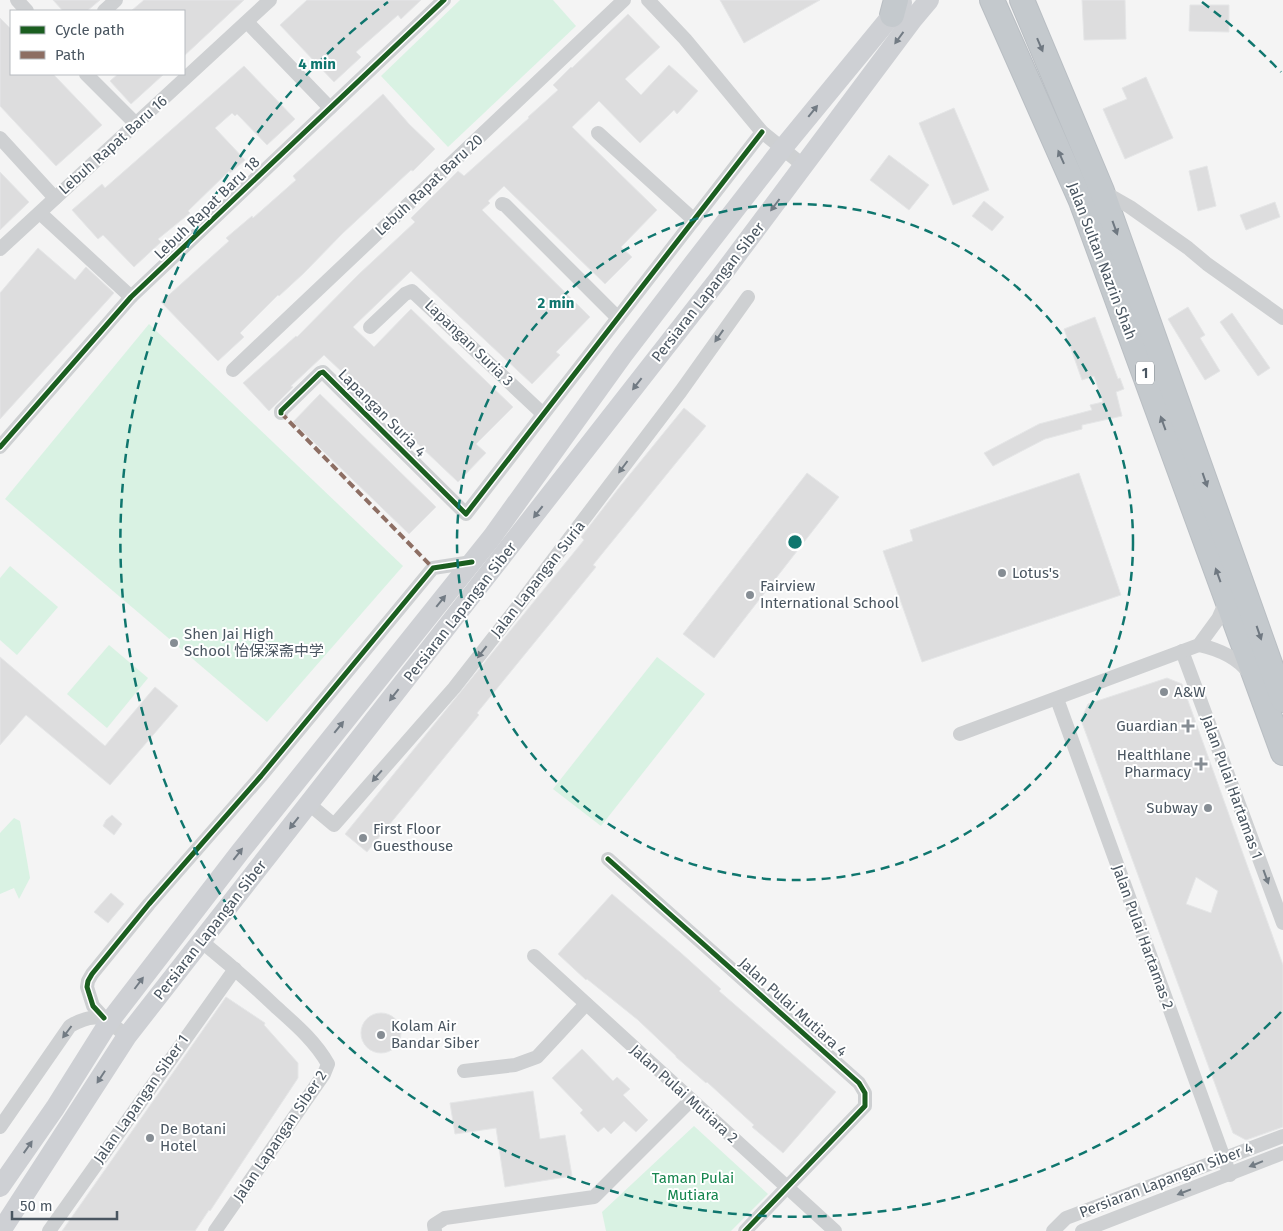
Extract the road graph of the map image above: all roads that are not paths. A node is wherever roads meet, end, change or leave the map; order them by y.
1 (17, 0) edge
2 (116, 0) edge
3 (270, 0) edge
4 (444, 0) edge
5 (624, 0) edge
6 (648, 0) edge
7 (929, 0) edge
8 (992, 0) edge
9 (1022, 0) edge
10 (898, 5) edge
11 (26, 10) edge
12 (105, 10) edge
13 (247, 22) junction
14 (87, 75) edge
15 (330, 108) junction
16 (136, 124) junction
17 (762, 132) junction
18 (598, 133) dead end
19 (0, 138) edge
20 (782, 149) junction
21 (804, 166) junction
22 (1102, 191) junction
23 (56, 198) junction
24 (1081, 201) junction
25 (502, 204) dead end
26 (40, 213) junction
27 (694, 220) junction
28 (0, 249) edge
29 (131, 297) junction
30 (748, 297) dead end
31 (618, 318) junction
32 (1283, 318) edge
33 (370, 327) dead end
34 (234, 370) dead end
35 (281, 413) dead end
36 (544, 414) junction
37 (2, 439) edge
38 (492, 537) junction
39 (510, 548) junction
40 (472, 562) junction
41 (1227, 599) junction
42 (1199, 645) junction
43 (1182, 652) junction
44 (1259, 687) junction
45 (1057, 699) junction
46 (1283, 700) edge
47 (960, 734) dead end
48 (1283, 753) edge
49 (309, 804) junction
50 (608, 859) dead end
51 (1283, 922) edge
52 (201, 941) junction
53 (534, 956) dead end
54 (235, 969) junction
55 (586, 1004) junction
56 (107, 1020) junction
57 (127, 1036) junction
58 (464, 1071) dead end
59 (692, 1100) junction
60 (0, 1127) edge
61 (1283, 1136) edge
62 (1283, 1153) edge
63 (1224, 1158) junction
64 (40, 1171) junction
65 (1230, 1175) junction
66 (0, 1187) edge
67 (787, 1188) junction
68 (0, 1216) edge
69 (0, 1231) edge
70 (49, 1231) edge
71 (216, 1231) edge
72 (435, 1231) edge
73 (745, 1231) edge
74 (835, 1231) edge
75 (1054, 1231) edge
76 (1082, 1231) edge

1 - 11 street
2 - 12 street
3 - 13 street, Lebuh Rapat Baru 16
4 - 15 street, Lebuh Rapat Baru 18
5 - 34 street, Lebuh Rapat Baru 20
6 - 17 street
7 -> 21 main road, Persiaran Lapangan Siber
24 -> 8 highway, Jalan Sultan Nazrin Shah / 1
9 -> 22 highway, Jalan Sultan Nazrin Shah / 1
20 -> 10 main road, Persiaran Lapangan Siber
13 - 15 street
13 - 16 street, Lebuh Rapat Baru 16
14 - 16 street
15 - 29 street, Lebuh Rapat Baru 18
16 - 23 street, Lebuh Rapat Baru 16
17 - 20 street
17 - 27 street
18 - 27 street
19 - 23 street
20 - 21 street
20 - 38 main road, Persiaran Lapangan Siber
21 -> 39 main road, Persiaran Lapangan Siber
22 - 24 street
22 - 32 street
22 -> 46 highway, Jalan Sultan Nazrin Shah / 1
23 - 26 street, Lebuh Rapat Baru 16
41 -> 24 highway, Jalan Sultan Nazrin Shah / 1
25 - 31 street
26 - 28 street, Lebuh Rapat Baru 16
26 - 29 street
27 - 31 street
29 - 37 street, Lebuh Rapat Baru 18
30 -> 49 street, Jalan Lapangan Suria
31 - 36 street
33 - 36 street, Lapangan Suria 3
35 - 36 street, Lapangan Suria 4
38 - 39 main road
38 - 40 main road, Persiaran Lapangan Siber
39 -> 49 main road, Persiaran Lapangan Siber
56 -> 40 main road, Persiaran Lapangan Siber
40 - 56 street
41 - 42 street
41 - 44 highway, Jalan Sultan Nazrin Shah / 1
42 - 43 street
42 - 44 street
43 - 45 street
43 -> 51 street, Jalan Pulai Hartamas 1
44 - 48 highway, Jalan Sultan Nazrin Shah / 1
45 - 47 street
45 - 63 street, Jalan Pulai Hartamas 2
49 -> 52 main road, Persiaran Lapangan Siber
50 - 67 street, Jalan Pulai Mutiara 4
52 - 54 street, Jalan Lapangan Siber 2
52 - 57 main road, Persiaran Lapangan Siber
53 - 55 street, Jalan Pulai Mutiara 2
54 - 70 street, Jalan Lapangan Siber 1
54 - 71 street, Jalan Lapangan Siber 2
55 - 58 street
55 - 59 street, Jalan Pulai Mutiara 2
56 - 57 street
56 -> 60 street
66 -> 56 main road, Persiaran Lapangan Siber
57 -> 64 main road, Persiaran Lapangan Siber
59 - 67 street, Jalan Pulai Mutiara 2
59 - 72 street
61 - 63 street, Persiaran Lapangan Siber 4
62 -> 65 street, Persiaran Lapangan Siber 4
63 - 65 street, Jalan Pulai Hartamas 2
63 - 75 street, Persiaran Lapangan Siber 4
64 - 68 main road
64 - 69 main road, Persiaran Lapangan Siber
65 -> 76 street, Persiaran Lapangan Siber 4
67 - 73 street, Jalan Pulai Mutiara 4
67 - 74 street, Jalan Pulai Mutiara 2

